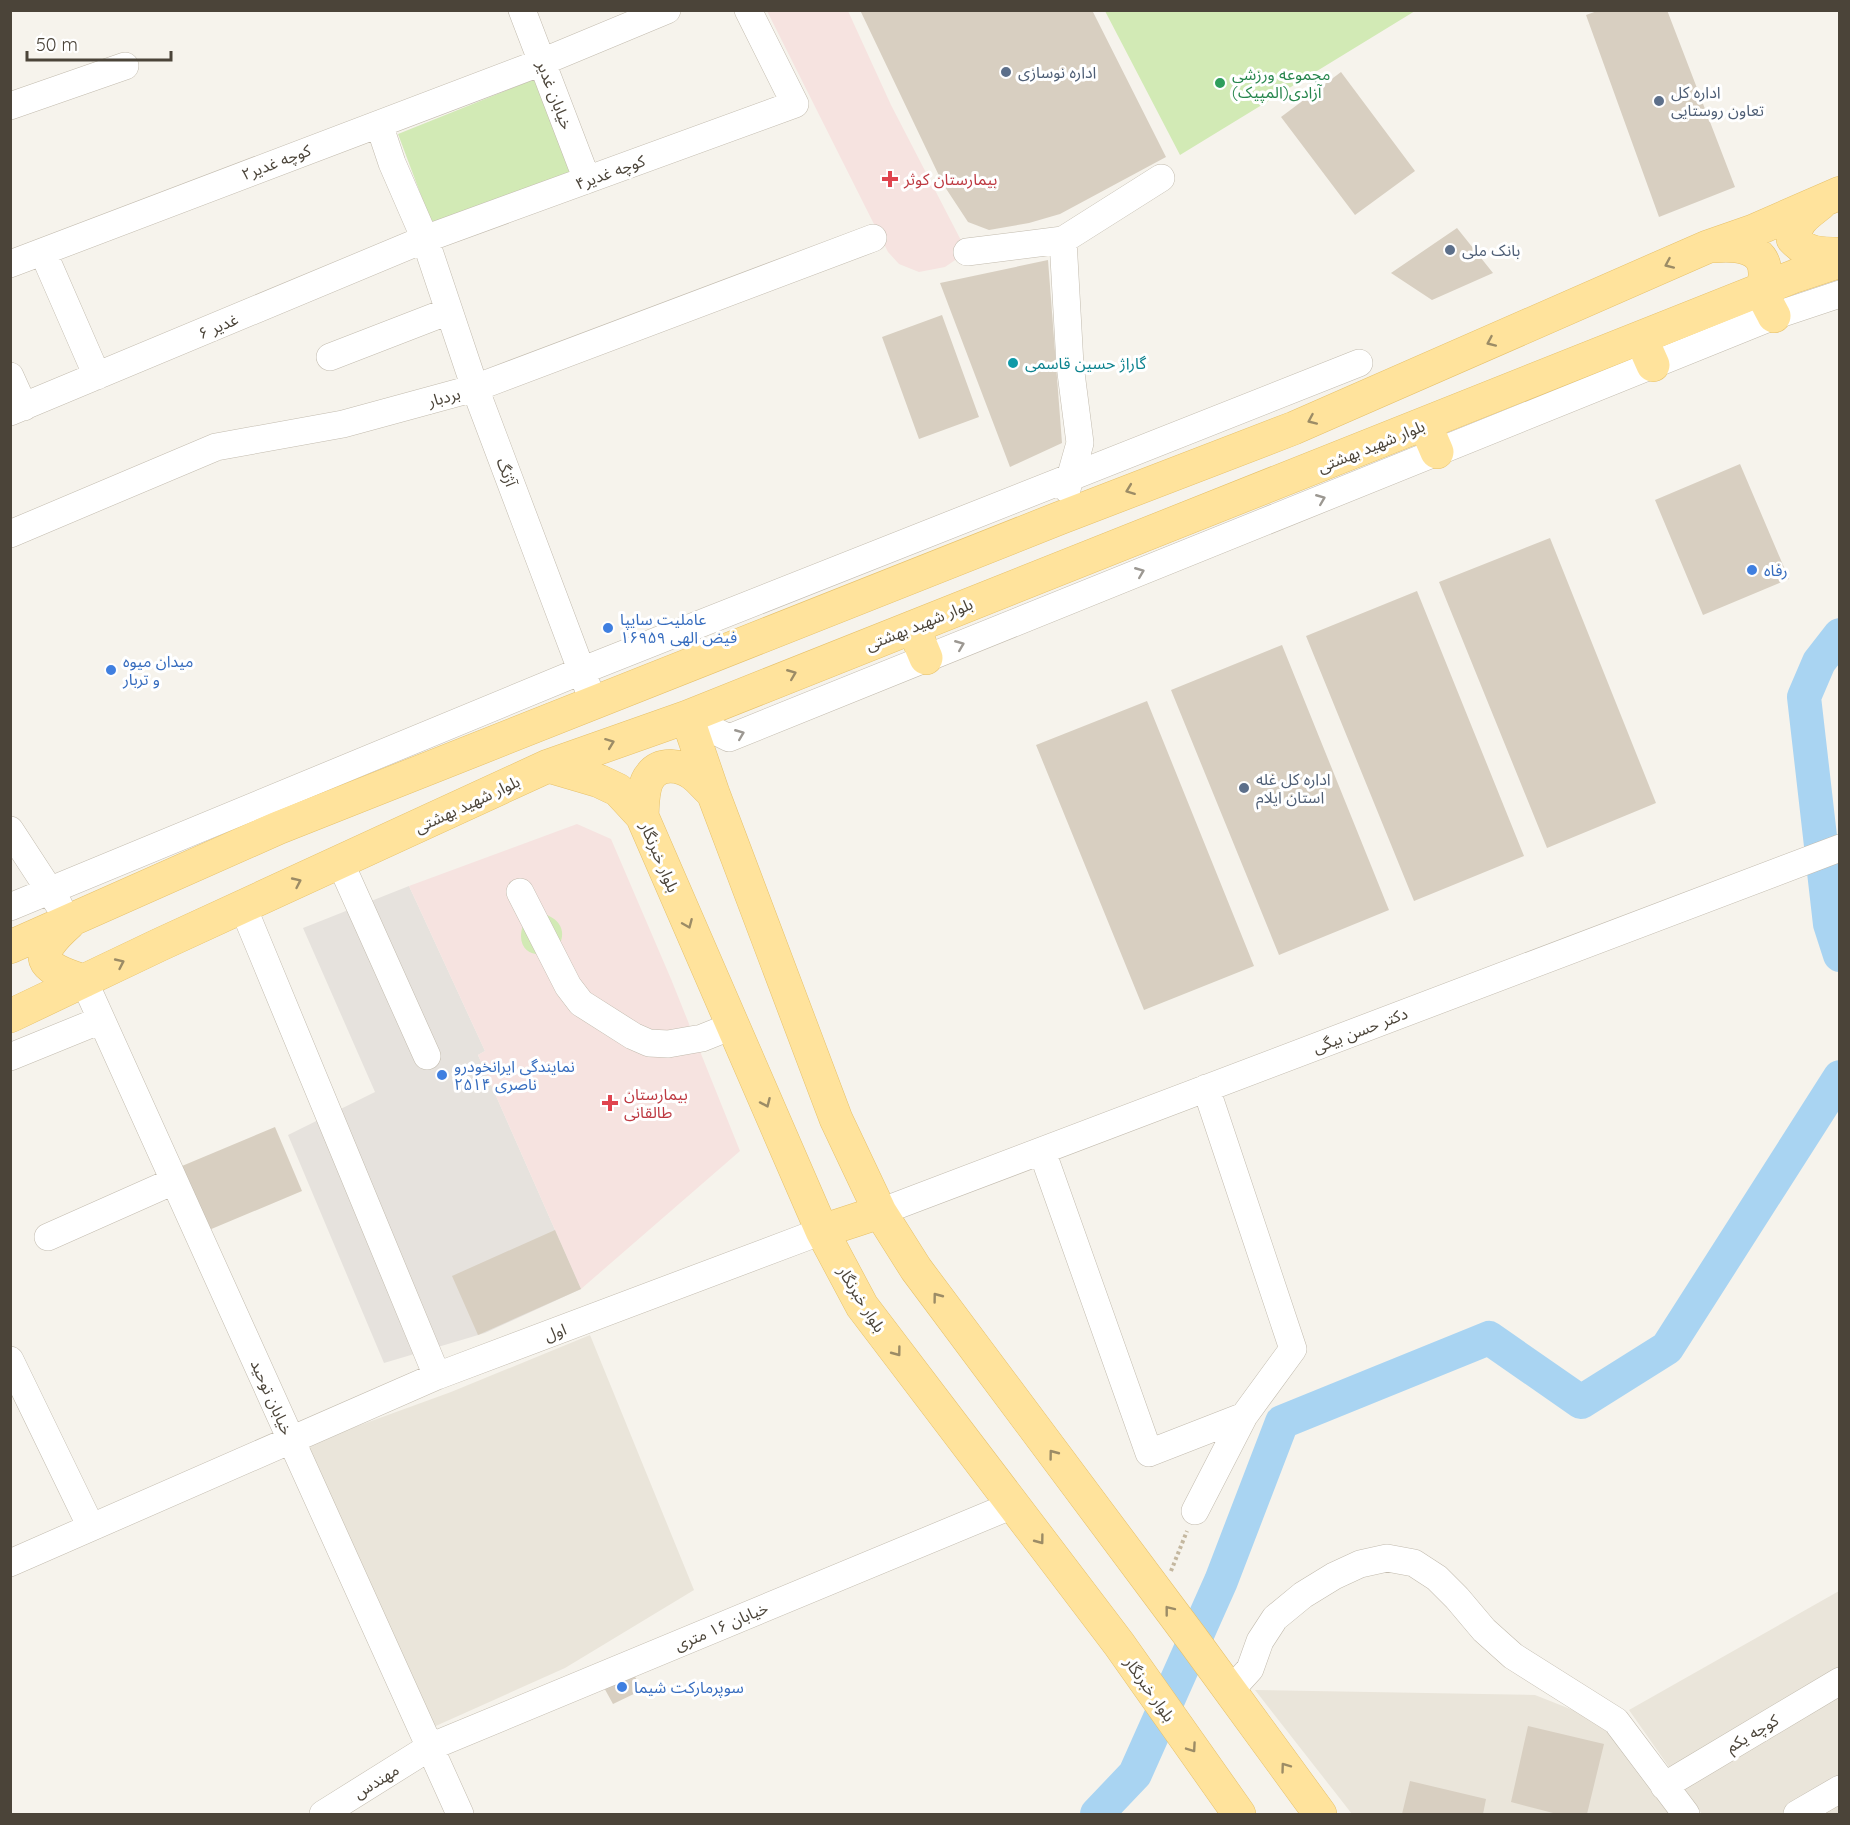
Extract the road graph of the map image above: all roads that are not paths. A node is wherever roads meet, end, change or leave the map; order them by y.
1 (522, 10) edge
2 (667, 10) edge
3 (748, 10) edge
4 (542, 62) junction
5 (125, 66) dead end
6 (10, 106) edge
7 (379, 124) junction
8 (1161, 178) dead end
9 (587, 180) junction
10 (1835, 194) edge
11 (873, 238) dead end
12 (424, 239) junction
13 (1063, 240) junction
14 (1707, 247) junction
15 (43, 252) junction
16 (967, 252) dead end
17 (1839, 254) edge
18 (1839, 261) edge
19 (10, 264) edge
20 (1839, 294) edge
21 (1768, 303) junction
22 (449, 311) junction
23 (330, 357) dead end
24 (1359, 363) dead end
25 (10, 376) edge
26 (97, 376) junction
27 (475, 388) junction
28 (17, 410) edge
29 (1431, 438) junction
30 (1080, 443) junction
31 (1119, 457) junction
32 (1173, 474) junction
33 (1070, 476) junction
34 (1060, 518) junction
35 (10, 534) edge
36 (913, 627) junction
37 (926, 658) junction
38 (581, 671) junction
39 (594, 704) junction
40 (687, 717) junction
41 (548, 766) junction
42 (713, 793) junction
43 (642, 816) junction
44 (10, 830) edge
45 (1839, 848) edge
46 (340, 862) junction
47 (50, 890) junction
48 (520, 892) dead end
49 (10, 907) edge
50 (243, 907) junction
51 (70, 922) junction
52 (10, 947) edge
53 (84, 981) junction
54 (10, 1016) edge
55 (101, 1020) junction
56 (732, 1026) junction
57 (427, 1056) dead end
58 (10, 1057) edge
59 (1206, 1088) junction
60 (1042, 1151) junction
61 (174, 1180) junction
62 (880, 1212) junction
63 (822, 1231) junction
64 (48, 1236) dead end
65 (10, 1360) edge
66 (437, 1376) junction
67 (1244, 1416) junction
68 (291, 1439) junction
69 (1013, 1505) junction
70 (1196, 1511) road end
71 (91, 1527) junction
72 (10, 1563) edge
73 (1839, 1681) edge
74 (1230, 1691) junction
75 (430, 1747) junction
76 (1664, 1786) junction
77 (1839, 1789) edge
78 (323, 1815) edge
79 (460, 1815) edge
80 (1239, 1815) edge
81 (1320, 1815) edge
82 (1686, 1815) edge
83 (1797, 1815) edge

1 - 4 street, خیابان غدیر
2 - 4 street, کوچه غدیر۲
3 - 9 street, کوچه غدیر۴
4 - 7 street, کوچه غدیر۲
4 - 9 street, خیابان غدیر
5 - 6 street
7 - 12 street, آژنگ
7 - 15 street, کوچه غدیر۲
8 - 13 street
9 - 12 street, کوچه غدیر۴
10 - 14 main road
10 - 17 main road
11 - 27 street, بردبار
12 - 22 street, آژنگ
12 - 26 street, غدیر ۶
13 - 16 street
13 - 30 street
14 - 21 main road
14 -> 32 main road
15 - 19 street, کوچه غدیر۲
15 - 26 street
18 - 21 main road, بلوار شهید بهشتی
20 - 21 street
21 - 29 main road, بلوار شهید بهشتی
22 - 23 street
22 - 27 street, آژنگ
24 - 31 street
25 - 28 street
26 - 28 street, غدیر ۶
27 - 35 street, بردبار
27 - 38 street, آژنگ
29 - 36 main road, بلوار شهید بهشتی
37 -> 29 street
30 - 31 street
30 - 33 street
31 - 32 street
31 - 33 street
32 -> 34 main road
33 - 34 street
33 - 38 street
34 - 39 main road
36 - 37 main road
40 -> 36 main road, بلوار شهید بهشتی
40 -> 37 street
38 - 39 street, آژنگ
38 - 47 street
39 - 51 main road
41 -> 40 main road, بلوار شهید بهشتی
40 - 42 main road
41 - 43 main road, بلوار خبرنگار
41 - 46 main road, بلوار شهید بهشتی
42 - 43 main road
42 - 62 main road
43 -> 56 main road, بلوار خبرنگار
44 - 47 street
45 - 59 street, دکتر حسن بیگی
50 -> 46 main road, بلوار شهید بهشتی
46 - 57 street
47 - 49 street
47 - 51 street
48 - 56 street
53 -> 50 main road, بلوار شهید بهشتی
50 - 66 street
51 - 52 main road
51 - 53 main road
53 - 54 main road, بلوار شهید بهشتی
53 - 55 street, خیابان توحید
55 - 58 street
55 - 61 street, خیابان توحید
56 -> 63 main road, بلوار خبرنگار
59 - 60 street, دکتر حسن بیگی
59 - 67 street
60 - 62 street, دکتر حسن بیگی
60 - 67 street
61 - 64 street
61 - 68 street, خیابان توحید
62 - 63 main road
74 -> 62 main road
63 - 66 street, اول
63 -> 69 main road, بلوار خبرنگار
65 - 71 street
66 - 68 street, اول
67 - 70 street
68 - 71 street, اول
68 - 75 street, خیابان توحید
69 - 75 street, خیابان ۱۶ متری
69 -> 80 main road, بلوار خبرنگار
71 - 72 street, اول
73 - 76 street, کوچه یکم
74 - 76 street
81 -> 74 main road
75 - 78 street, مهندس
75 - 79 street, خیابان توحید
76 - 82 street
77 - 83 street

